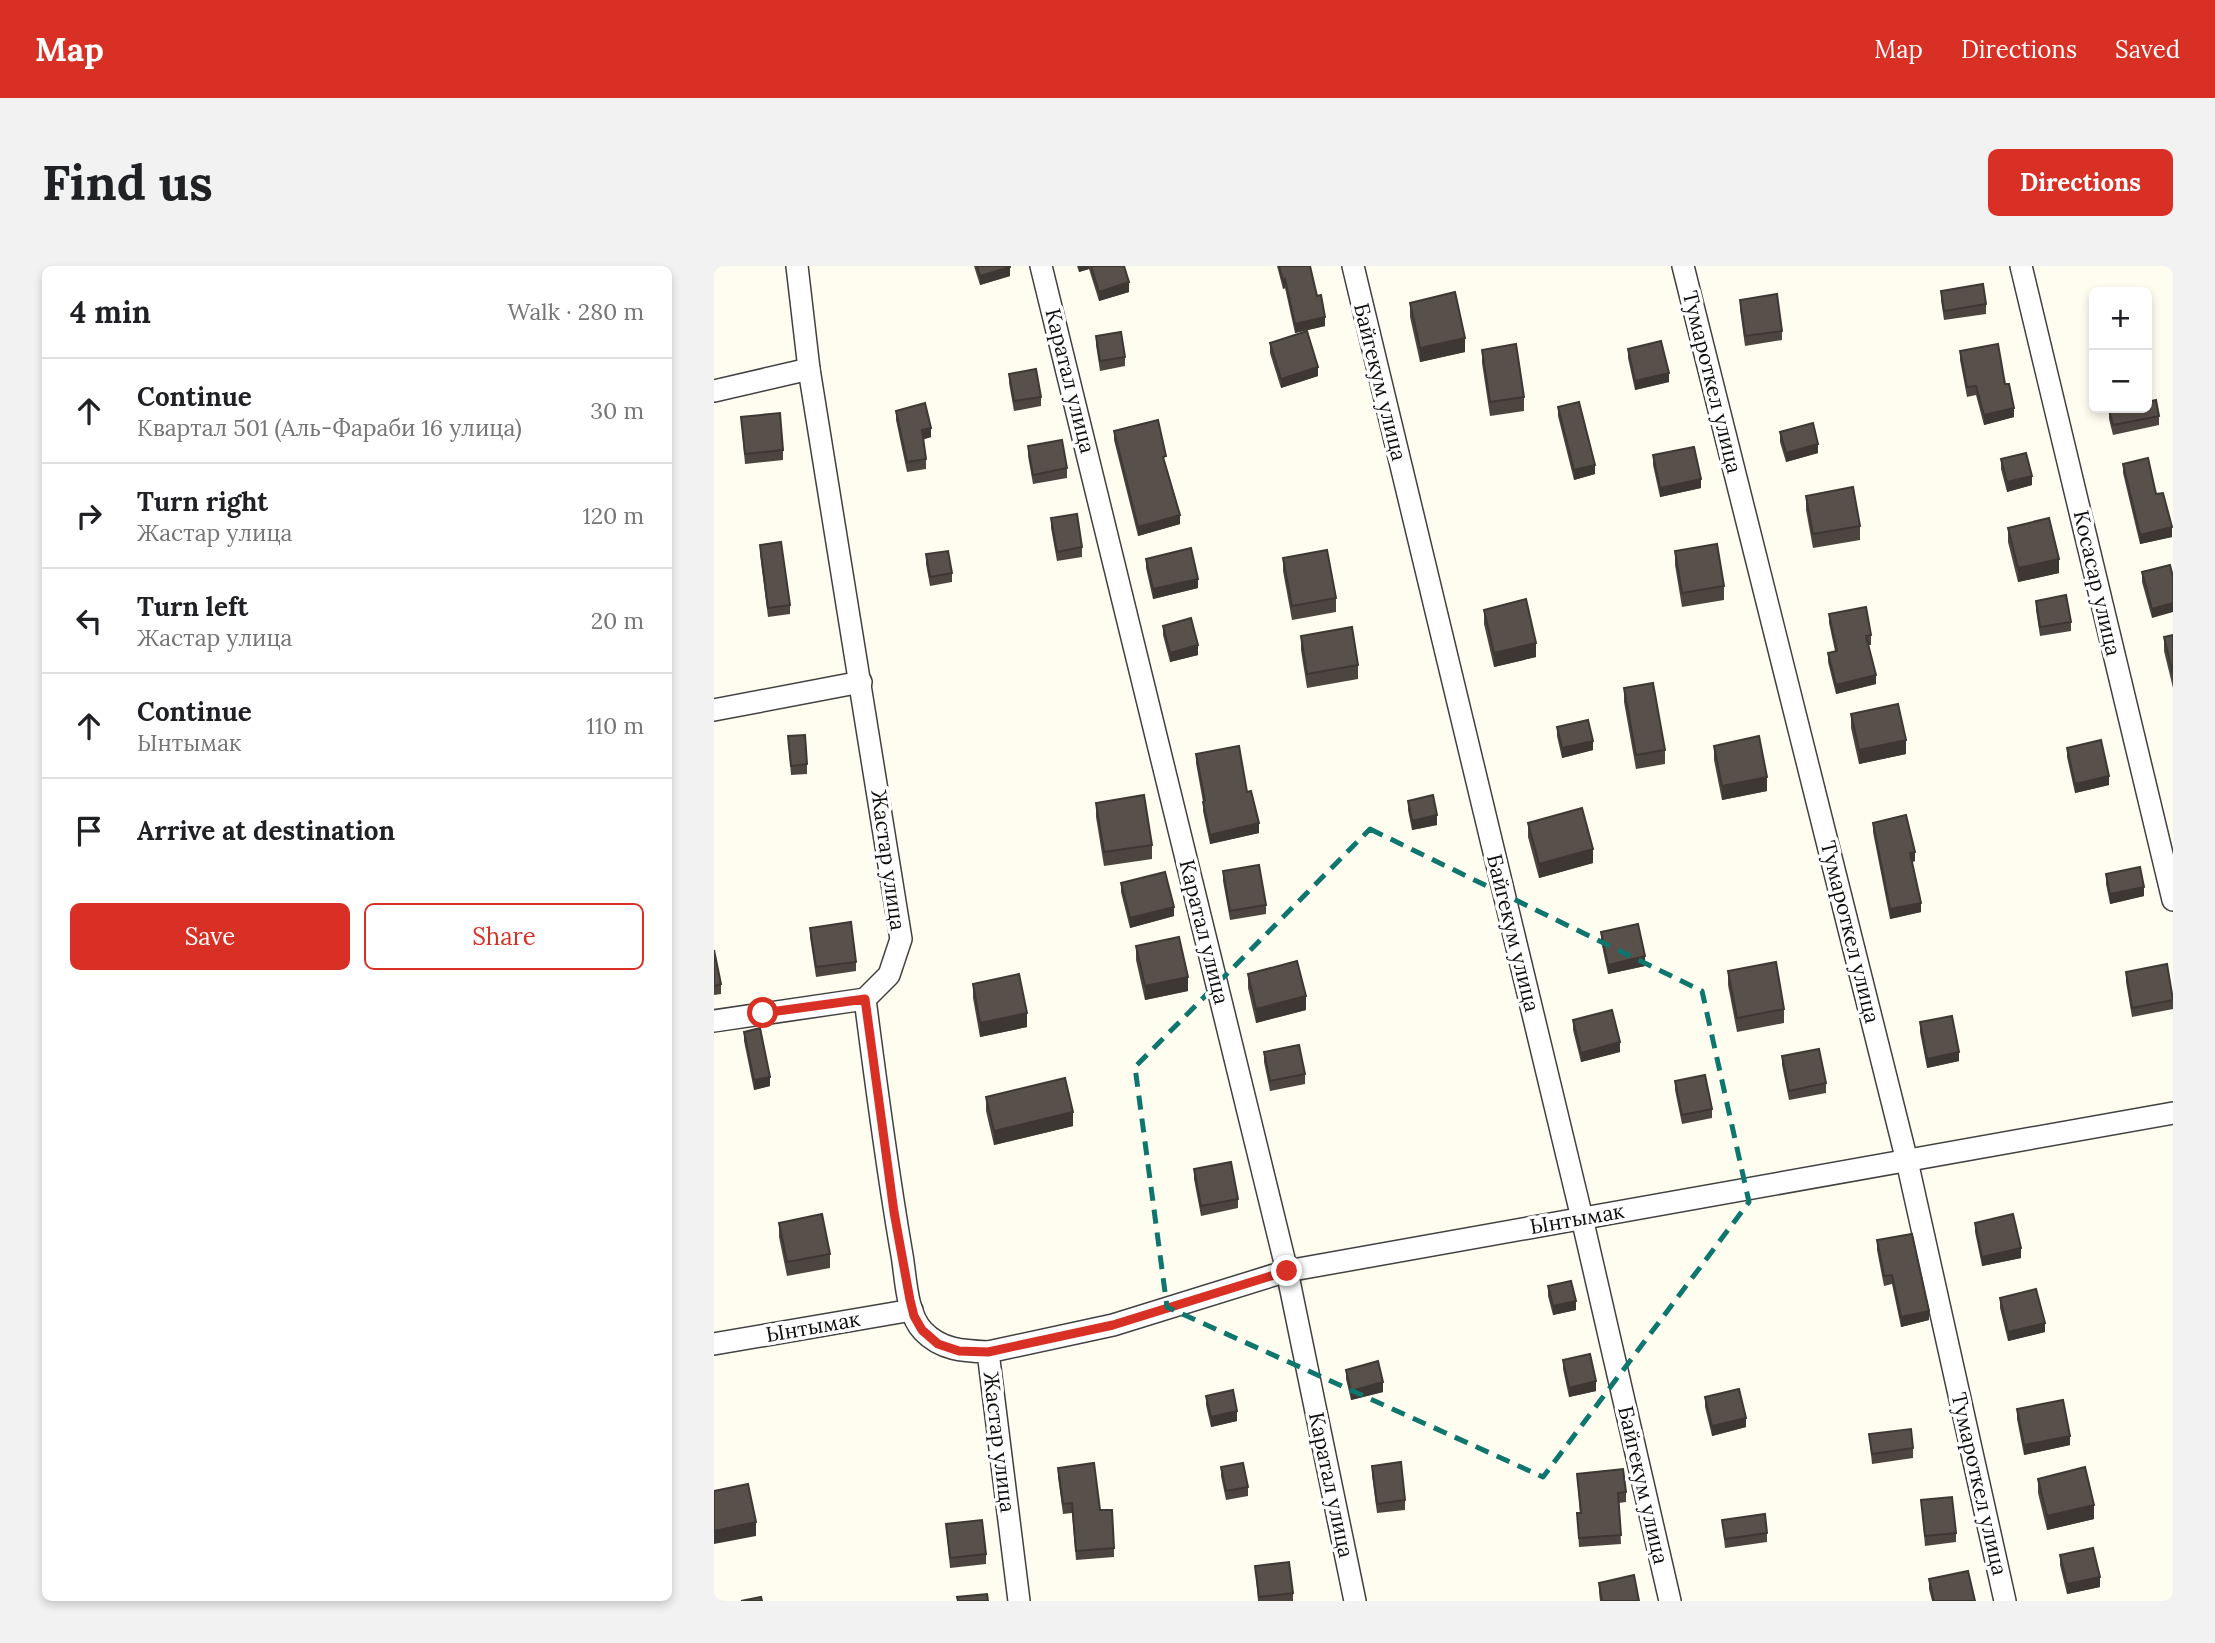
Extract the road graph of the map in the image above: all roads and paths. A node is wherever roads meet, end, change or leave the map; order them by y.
1 (797, 266) edge
2 (1041, 266) edge
3 (1353, 266) edge
4 (1683, 266) edge
5 (2021, 266) edge
6 (809, 369) junction
7 (714, 391) edge
8 (861, 682) junction
9 (714, 710) edge
10 (2173, 900) edge
11 (865, 999) junction
12 (714, 1021) edge
13 (2173, 1113) edge
14 (1906, 1161) junction
15 (1582, 1218) junction
16 (1287, 1271) junction
17 (912, 1310) junction
18 (714, 1344) edge
19 (988, 1352) junction
20 (1019, 1601) edge
21 (1355, 1601) edge
22 (1670, 1601) edge
23 (2006, 1601) edge

1 - 6 street, Жастар улица
2 - 16 street, Каратал улица
3 - 15 street, Байгекум улица
4 - 14 street, Тумароткел улица
5 - 10 street, Косасар улица
6 - 7 street
6 - 8 street, Жастар улица
8 - 9 street
8 - 11 street, Жастар улица
11 - 12 street
11 - 17 street, Жастар улица
13 - 14 street, Ынтымак
14 - 15 street, Ынтымак
14 - 23 street, Тумароткел улица
15 - 16 street, Ынтымак
15 - 22 street, Байгекум улица
16 - 19 street, Ынтымак
16 - 21 street, Каратал улица
17 - 18 street, Ынтымак
17 - 19 street, Жастар улица
19 - 20 street, Жастар улица

